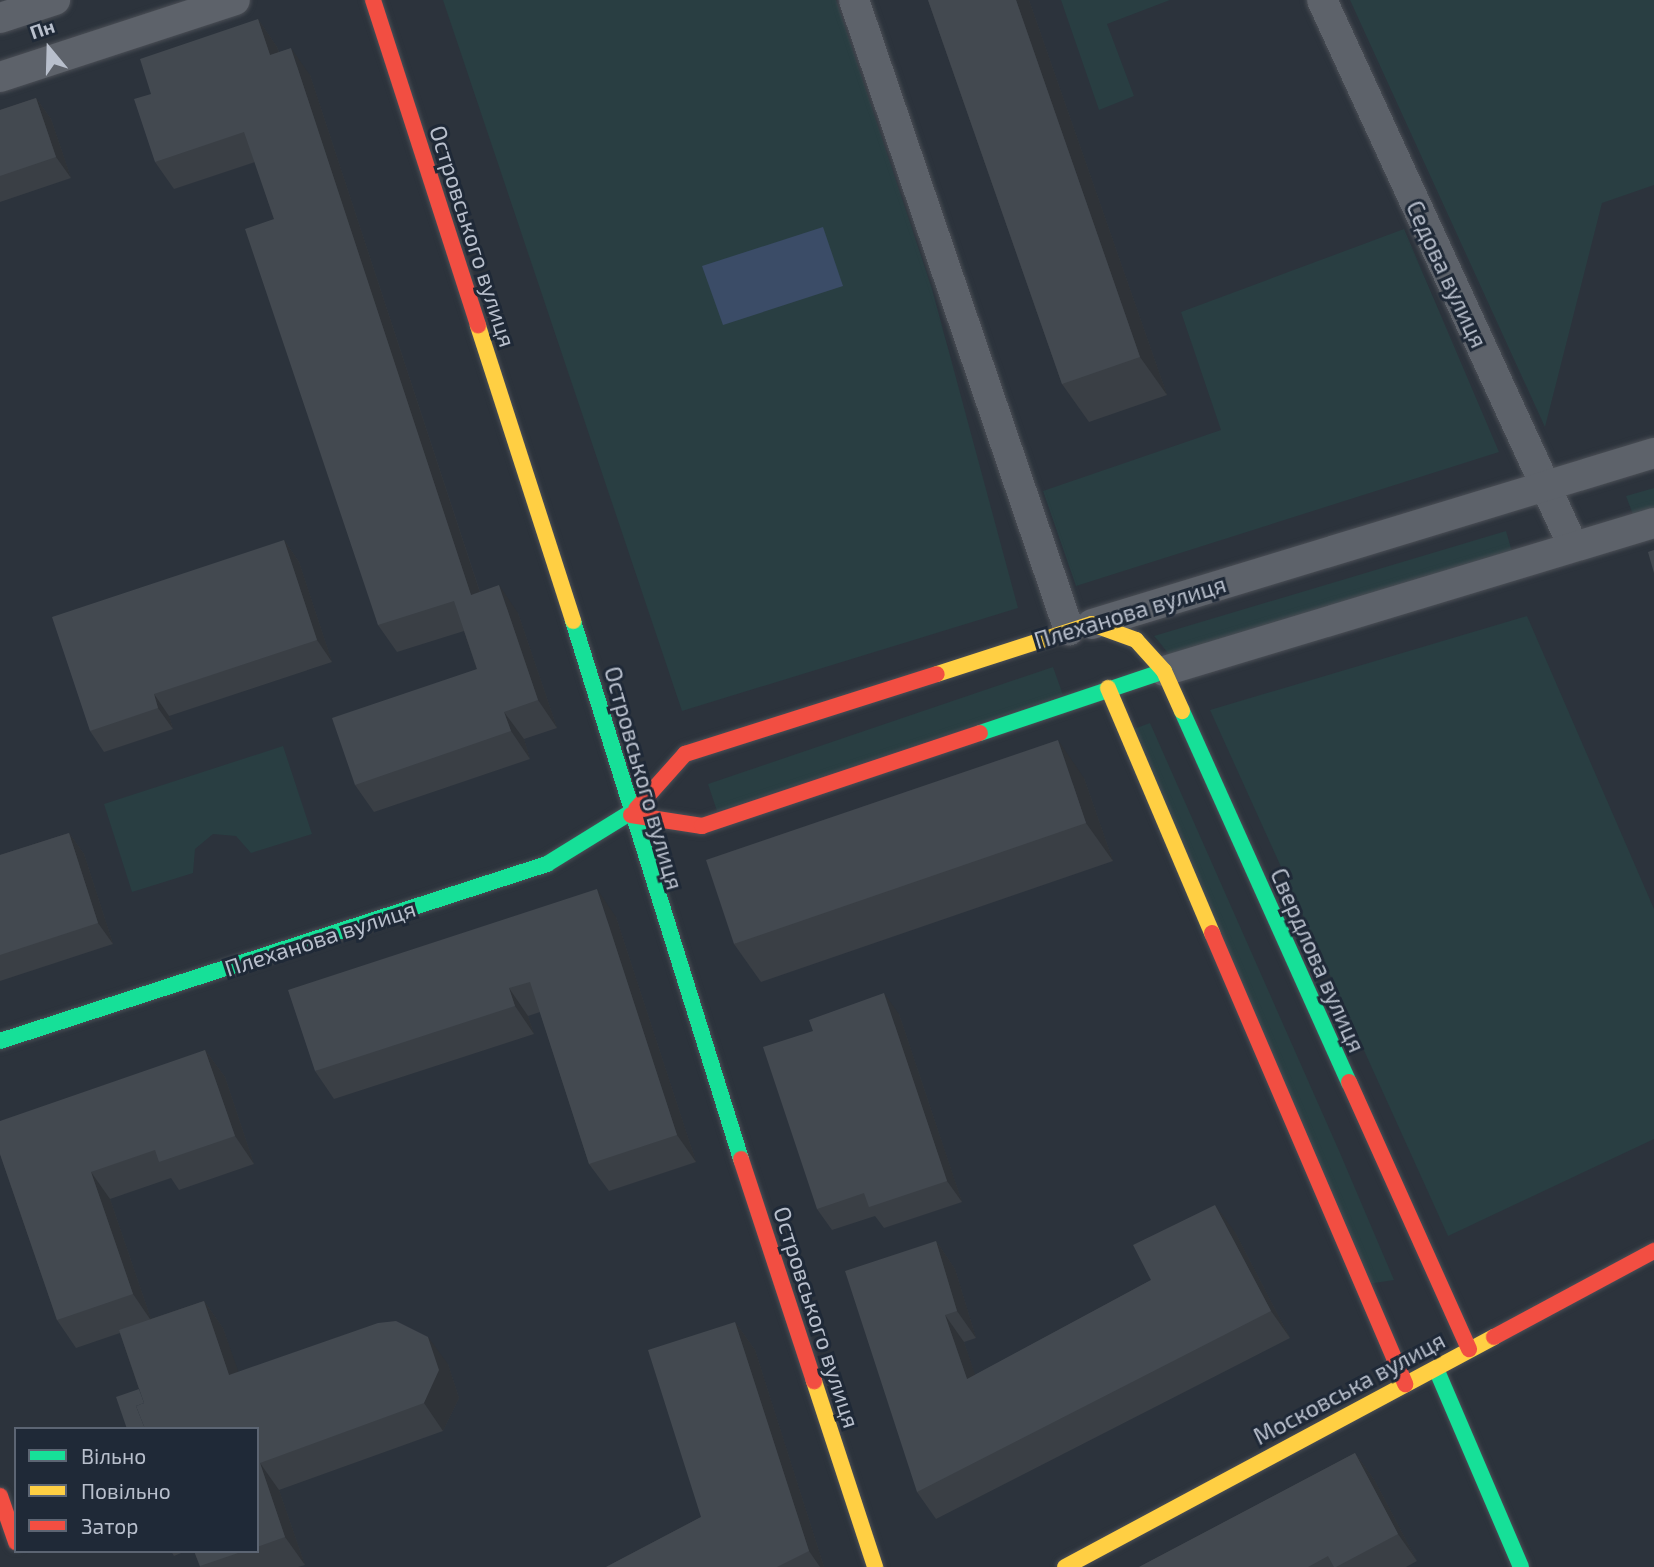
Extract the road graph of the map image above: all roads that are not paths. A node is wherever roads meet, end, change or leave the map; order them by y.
1 (55, 0) edge
2 (235, 0) edge
3 (373, 0) edge
4 (854, 0) edge
5 (1322, 0) edge
6 (0, 18) edge
7 (0, 77) edge
8 (1654, 453) edge
9 (1545, 484) junction
10 (1654, 523) edge
11 (1573, 546) junction
12 (1081, 627) junction
13 (1164, 671) junction
14 (1108, 688) junction
15 (631, 815) junction
16 (0, 1041) edge
17 (1654, 1251) edge
18 (1469, 1349) junction
19 (1437, 1371) junction
20 (1405, 1384) junction
21 (0, 1496) edge
22 (14, 1536) edge
23 (875, 1567) edge
24 (1065, 1567) edge
25 (1521, 1567) edge

1 - 6 street
2 - 7 street
3 - 15 street, Островського вулиця
4 - 12 street
5 - 9 street, Седова вулиця
8 - 9 street, Плеханова вулиця
9 - 11 street, Седова вулиця
9 - 12 street, Плеханова вулиця
10 - 11 street
11 - 13 street
12 - 13 street, Свердлова вулиця
12 - 15 street, Плеханова вулиця
13 - 14 street
13 - 18 street, Свердлова вулиця
14 - 15 street
14 - 20 street
15 - 16 street, Плеханова вулиця
15 - 23 street, Островського вулиця
17 - 18 street, Московська вулиця
18 - 19 street, Московська вулиця
19 - 20 street, Московська вулиця
19 - 25 street
20 - 24 street, Московська вулиця
21 - 22 street

